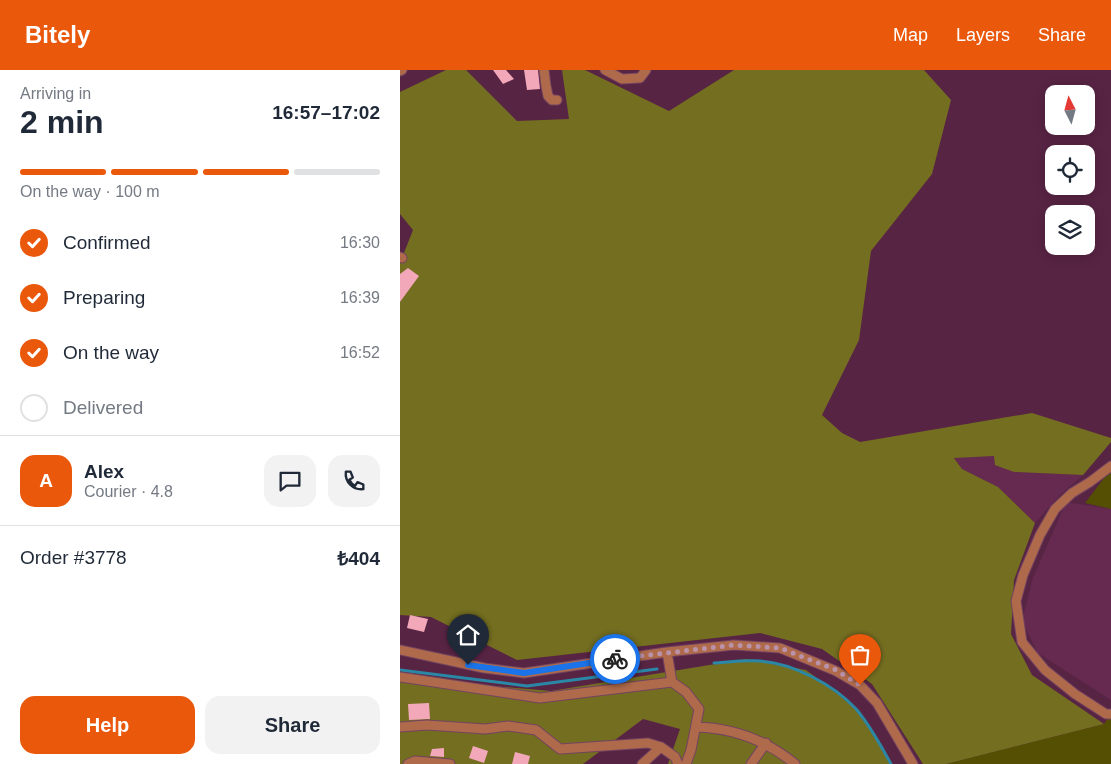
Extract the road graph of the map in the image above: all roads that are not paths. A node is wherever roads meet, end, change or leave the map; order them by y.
1 (544, 70) edge
2 (605, 70) edge
3 (646, 70) edge
4 (557, 100) dead end
5 (1111, 466) edge
6 (400, 650) edge
7 (667, 652) junction
8 (400, 677) edge
9 (672, 682) junction
10 (1111, 714) edge
11 (400, 727) edge
12 (696, 727) junction
13 (766, 743) junction
14 (662, 747) junction
15 (793, 763) edge
16 (408, 764) edge
17 (450, 764) edge
18 (642, 764) edge
19 (678, 764) edge
20 (686, 764) edge
21 (751, 764) edge
22 (913, 764) edge

1 - 4 street
2 - 3 street
5 - 10 street
6 - 7 street
7 - 9 street
7 - 22 street
8 - 9 street
9 - 12 street
11 - 14 street
12 - 13 street
12 - 20 street
13 - 15 street
13 - 21 street
14 - 18 street
14 - 19 street
16 - 17 street

